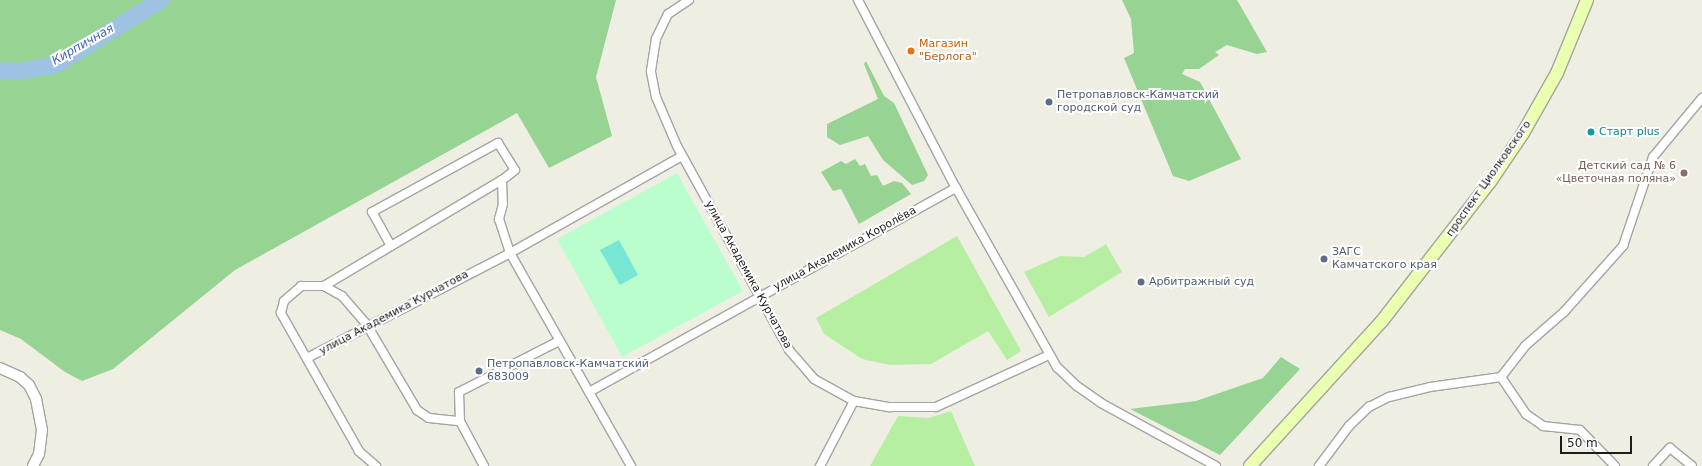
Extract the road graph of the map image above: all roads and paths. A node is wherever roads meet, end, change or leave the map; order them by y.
1 (689, 0) edge
2 (858, 0) edge
3 (1587, 0) edge
4 (1702, 98) edge
5 (682, 156) junction
6 (502, 180) junction
7 (956, 188) junction
8 (391, 246) junction
9 (510, 252) junction
10 (324, 286) junction
11 (760, 296) junction
12 (367, 325) junction
13 (559, 341) junction
14 (1049, 355) junction
15 (307, 358) junction
16 (0, 368) edge
17 (1501, 377) junction
18 (588, 392) junction
19 (854, 401) junction
20 (460, 421) junction
21 (33, 466) edge
22 (376, 466) edge
23 (484, 466) edge
24 (631, 466) edge
25 (820, 466) edge
26 (1216, 466) edge
27 (1250, 466) edge
28 (1319, 466) edge
29 (1615, 466) edge
30 (1653, 466) edge
31 (1692, 466) edge

1 - 5 street, улица Академика Курчатова
2 - 7 street
3 - 27 main road, проспект Циолковского
4 - 17 street
5 - 9 street, улица Академика Курчатова
5 - 11 street, улица Академика Курчатова
6 - 8 street
6 - 8 street
6 - 9 street
7 - 11 street, улица Академика Королёва
7 - 14 street
8 - 10 street
9 - 12 street, улица Академика Курчатова
9 - 13 street
10 - 12 street
10 - 15 street
11 - 18 street, улица Академика Королёва
11 - 19 street, улица Академика Курчатова
12 - 15 street, улица Академика Курчатова
12 - 20 street
13 - 18 street
13 - 20 street
14 - 19 street, улица Академика Курчатова
14 - 26 street
15 - 22 street, улица Академика Курчатова
16 - 21 street
17 - 28 street
17 - 29 street
18 - 24 street
19 - 25 street
20 - 23 street
30 - 31 street

